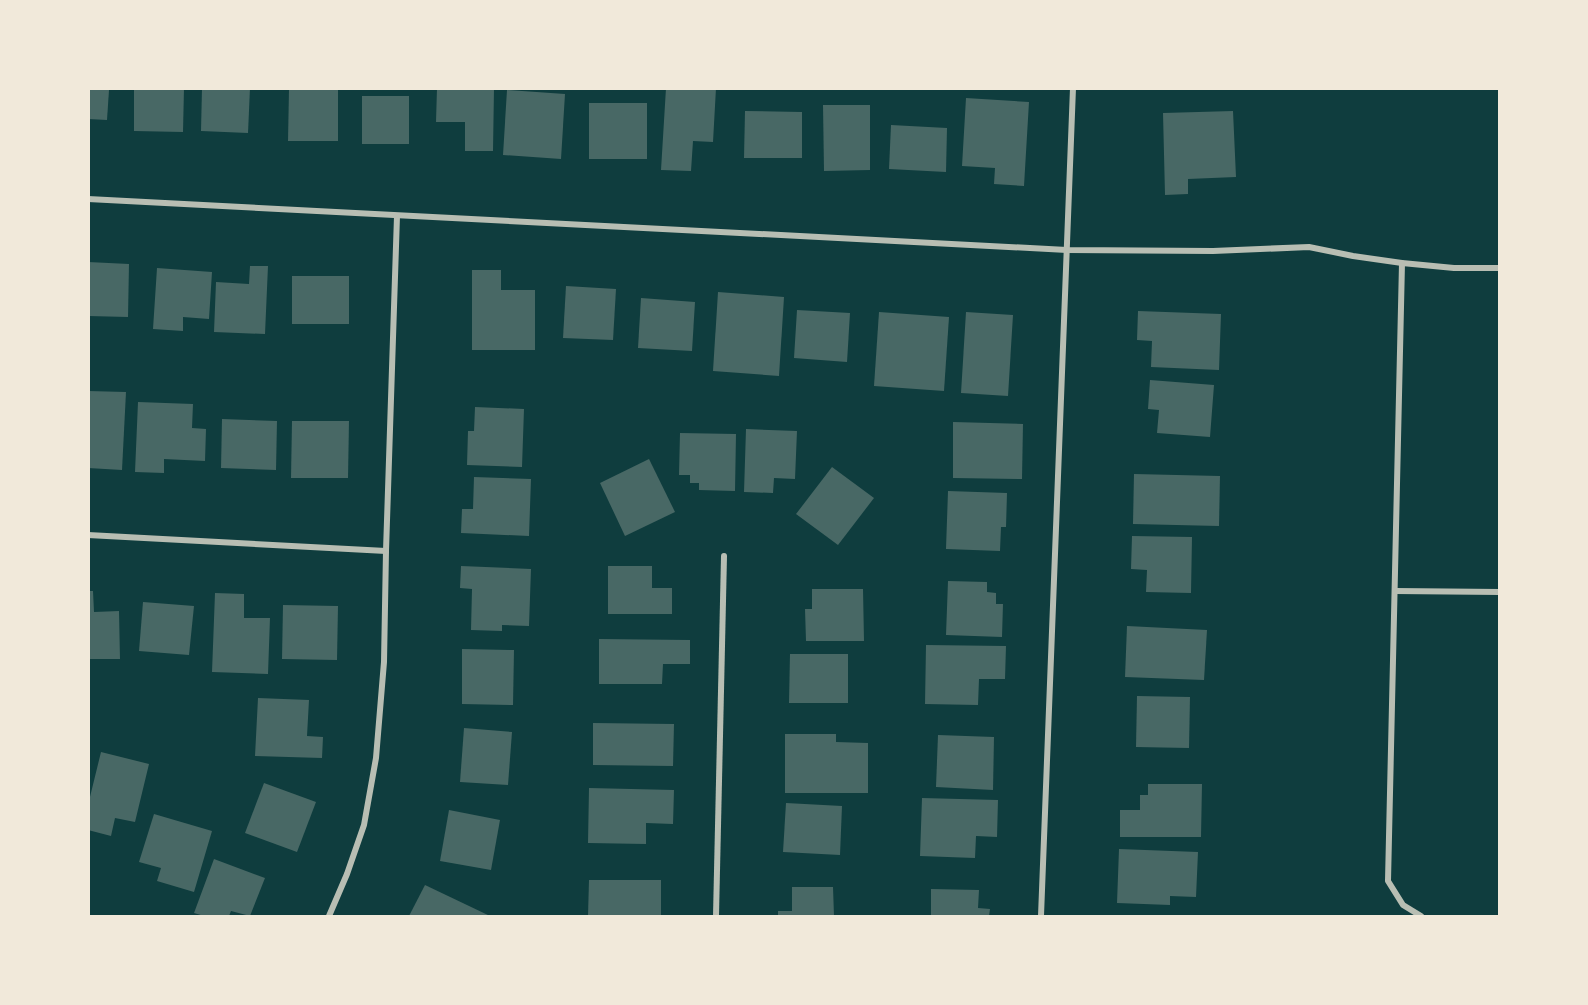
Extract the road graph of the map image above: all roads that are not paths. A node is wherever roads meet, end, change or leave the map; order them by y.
1 (1073, 88) edge
2 (88, 199) edge
3 (397, 216) junction
4 (1067, 250) junction
5 (1402, 263) junction
6 (1500, 268) edge
7 (88, 536) edge
8 (386, 551) junction
9 (724, 556) dead end
10 (1395, 591) junction
11 (1500, 592) edge
12 (329, 916) edge
13 (716, 916) edge
14 (1041, 916) edge
15 (1421, 916) edge

1 - 4 street
2 - 3 street
3 - 4 street
3 - 8 street
4 - 5 street
4 - 14 street
5 - 6 street
5 - 10 street
7 - 8 street
8 - 12 street
9 - 13 street
10 - 11 street
10 - 15 street

